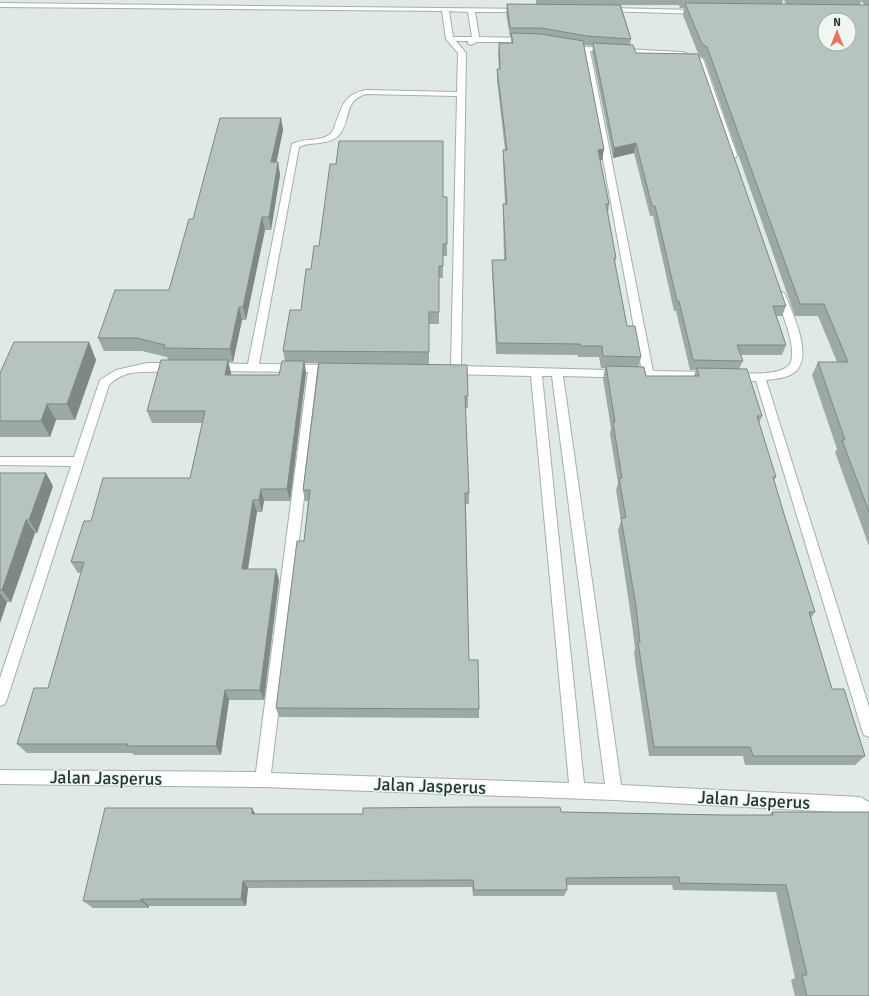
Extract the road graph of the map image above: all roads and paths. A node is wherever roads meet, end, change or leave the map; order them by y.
1 (120, 3) edge
2 (0, 6) edge
3 (445, 10) junction
4 (471, 10) junction
5 (529, 10) edge
6 (598, 10) edge
7 (707, 12) edge
8 (450, 39) junction
9 (476, 39) junction
10 (533, 41) edge
11 (559, 44) edge
12 (586, 49) junction
13 (462, 53) junction
14 (461, 94) junction
15 (735, 161) edge
16 (778, 288) edge
17 (190, 367) edge
18 (205, 367) edge
19 (253, 367) junction
20 (314, 368) junction
21 (345, 369) edge
22 (440, 370) edge
23 (456, 370) junction
24 (536, 371) junction
25 (557, 372) junction
26 (648, 374) junction
27 (760, 377) junction
28 (0, 461) edge
29 (78, 462) junction
30 (0, 699) edge
31 (869, 730) edge
32 (0, 777) edge
33 (263, 780) junction
34 (577, 791) junction
35 (614, 792) junction
36 (866, 805) edge

1 - 2 street
1 - 3 street
3 - 4 street
3 - 8 street
4 - 5 street
4 - 9 street
6 - 7 street
8 - 9 street
8 - 13 street
9 - 10 street
9 - 13 street
11 - 12 street
12 - 15 street
12 - 26 street
13 - 14 street
14 - 19 street
14 - 23 street
16 - 27 street
17 - 29 street
18 - 19 street
19 - 20 street
20 - 21 street
20 - 33 street
22 - 23 street
23 - 24 street
24 - 25 street
24 - 34 street
25 - 26 street
25 - 35 street
26 - 27 street
27 - 31 street
28 - 29 street
29 - 30 street
32 - 33 street, Jalan Jasperus
33 - 34 street, Jalan Jasperus
34 - 35 street, Jalan Jasperus
35 - 36 street, Jalan Jasperus

